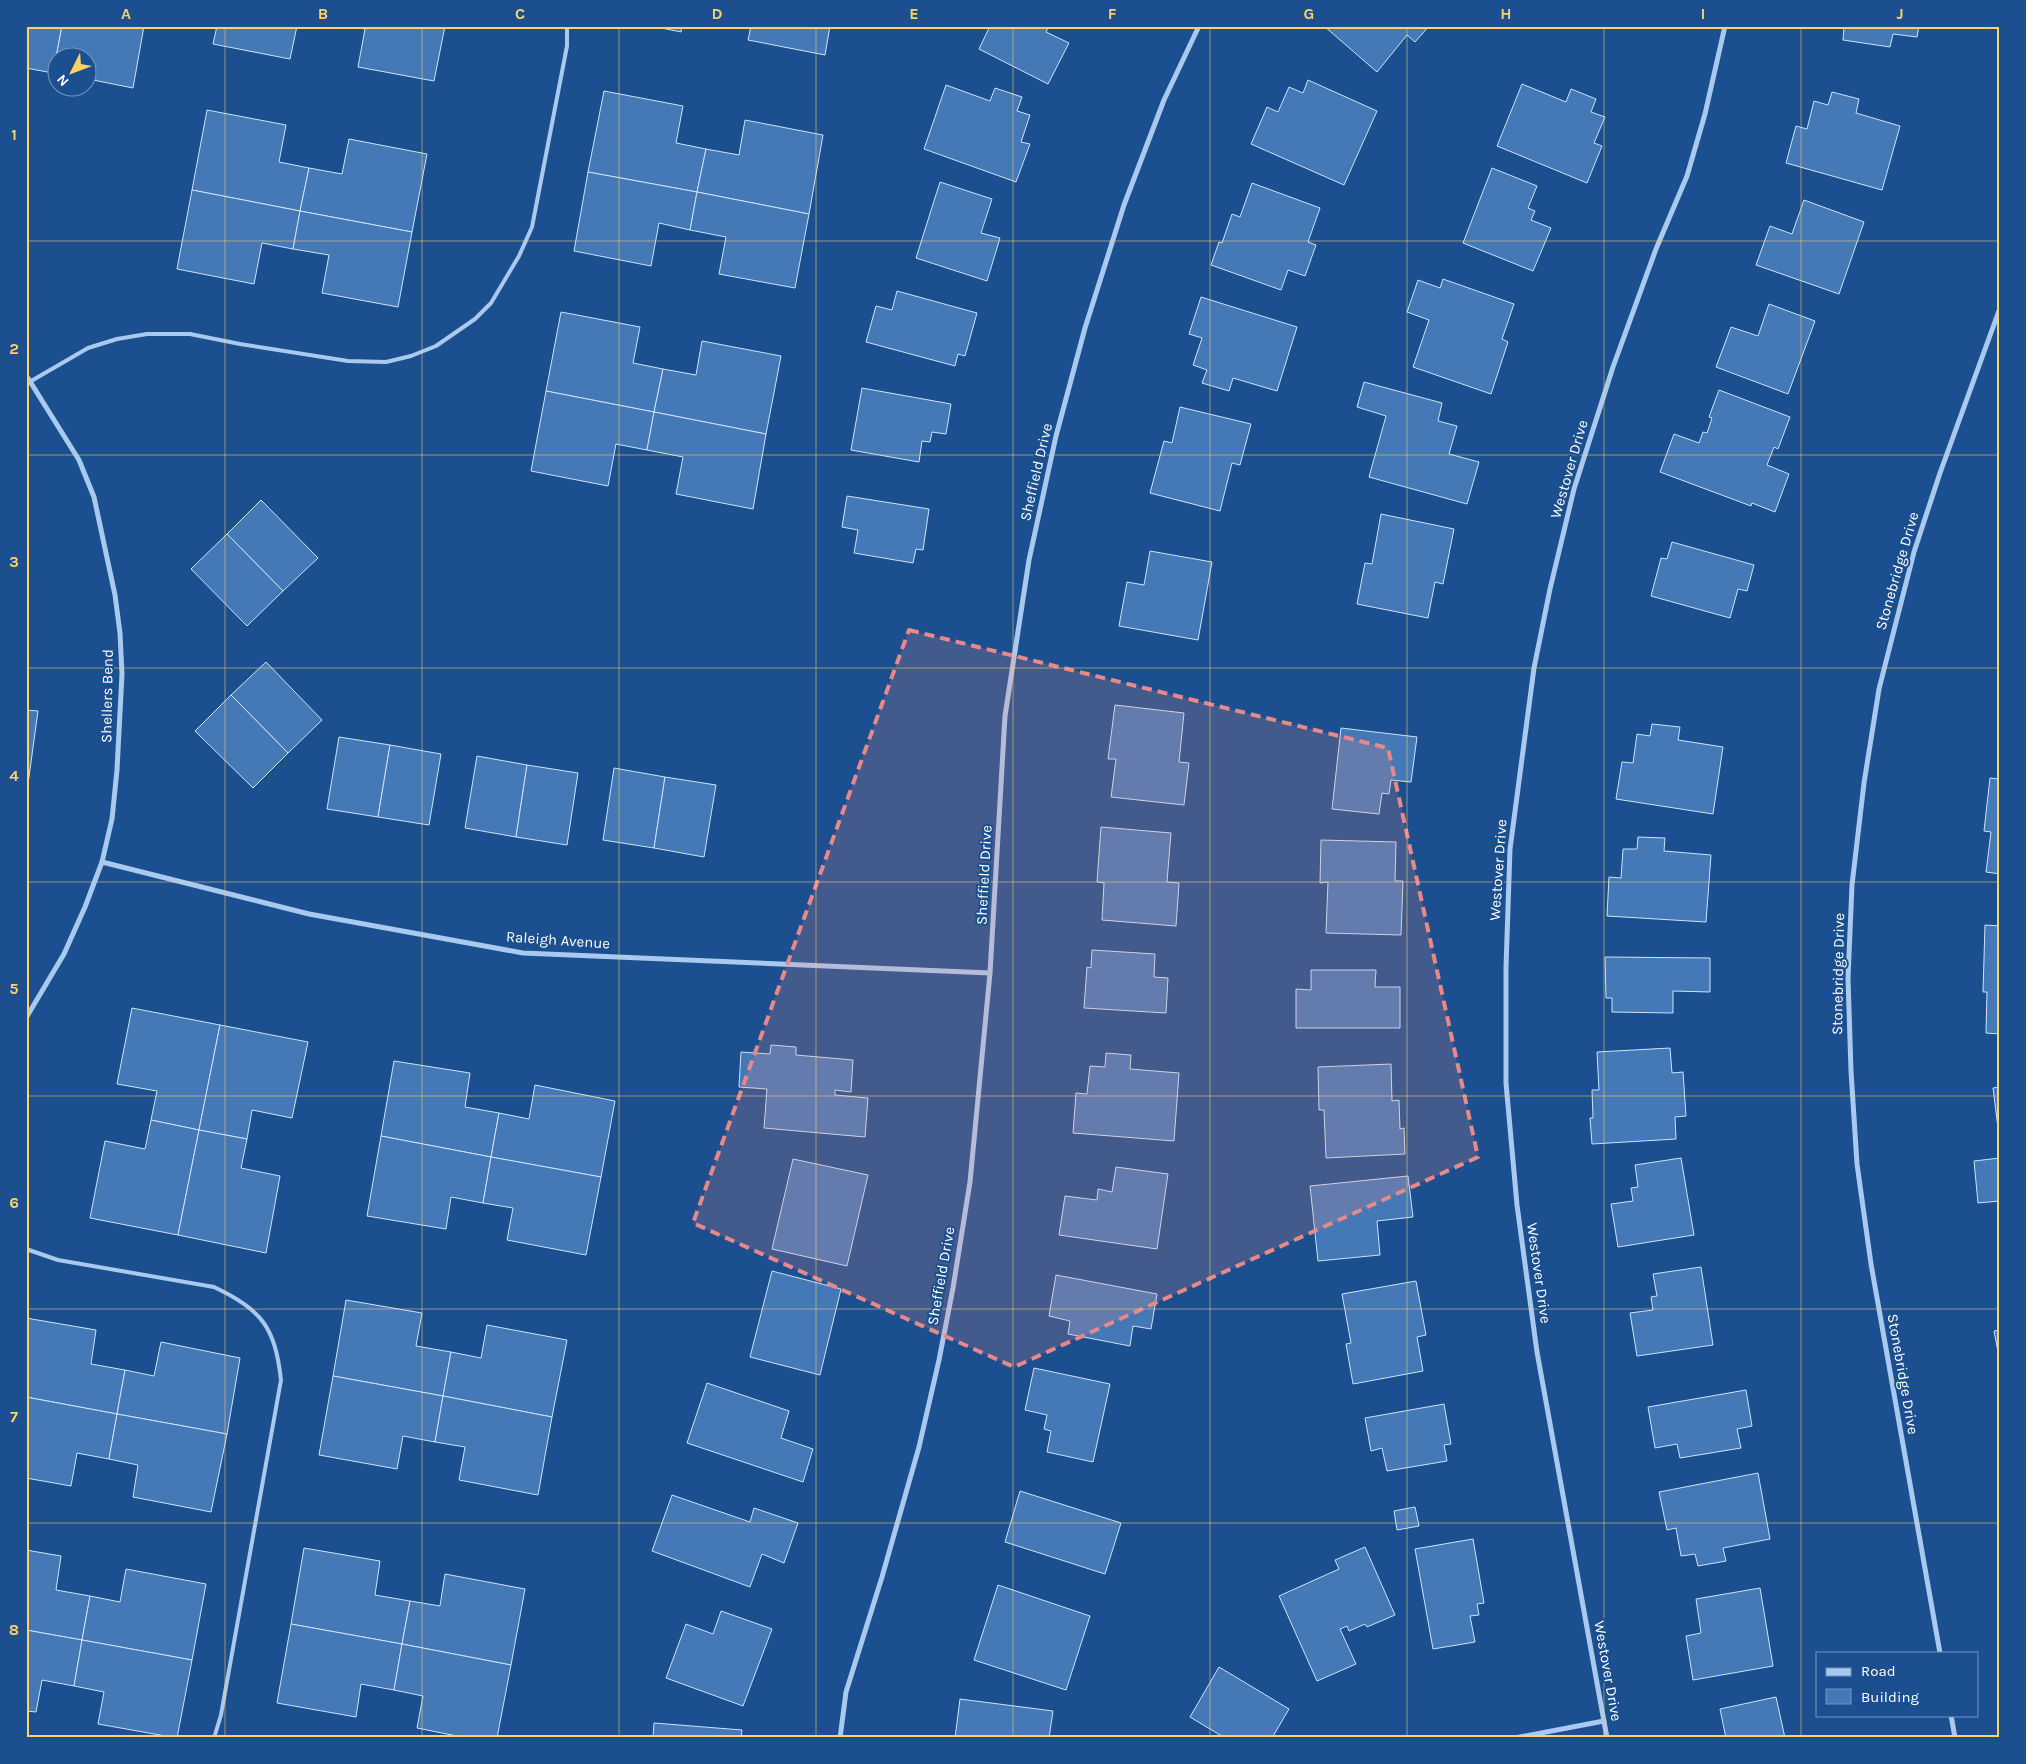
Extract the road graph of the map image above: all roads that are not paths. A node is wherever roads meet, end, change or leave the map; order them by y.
1 (567, 26) edge
2 (1199, 26) edge
3 (1725, 26) edge
4 (2000, 308) edge
5 (26, 375) edge
6 (28, 383) edge
7 (102, 862) junction
8 (990, 973) junction
9 (26, 1018) edge
10 (26, 1249) edge
11 (1940, 1652) edge
12 (1951, 1716) edge
13 (1604, 1722) junction
14 (214, 1738) edge
15 (840, 1738) edge
16 (1515, 1738) edge
17 (1607, 1738) edge
18 (1955, 1738) edge

1 - 6 lane
2 - 8 street, Sheffield Drive
3 - 13 street, Westover Drive
4 - 11 street, Stonebridge Drive
5 - 6 street, Shellers Bend
6 - 7 street, Shellers Bend
7 - 8 street, Raleigh Avenue
7 - 9 street, Shellers Bend
8 - 15 street, Sheffield Drive
10 - 14 lane
12 - 18 street
13 - 16 street
13 - 17 street, Westover Drive

